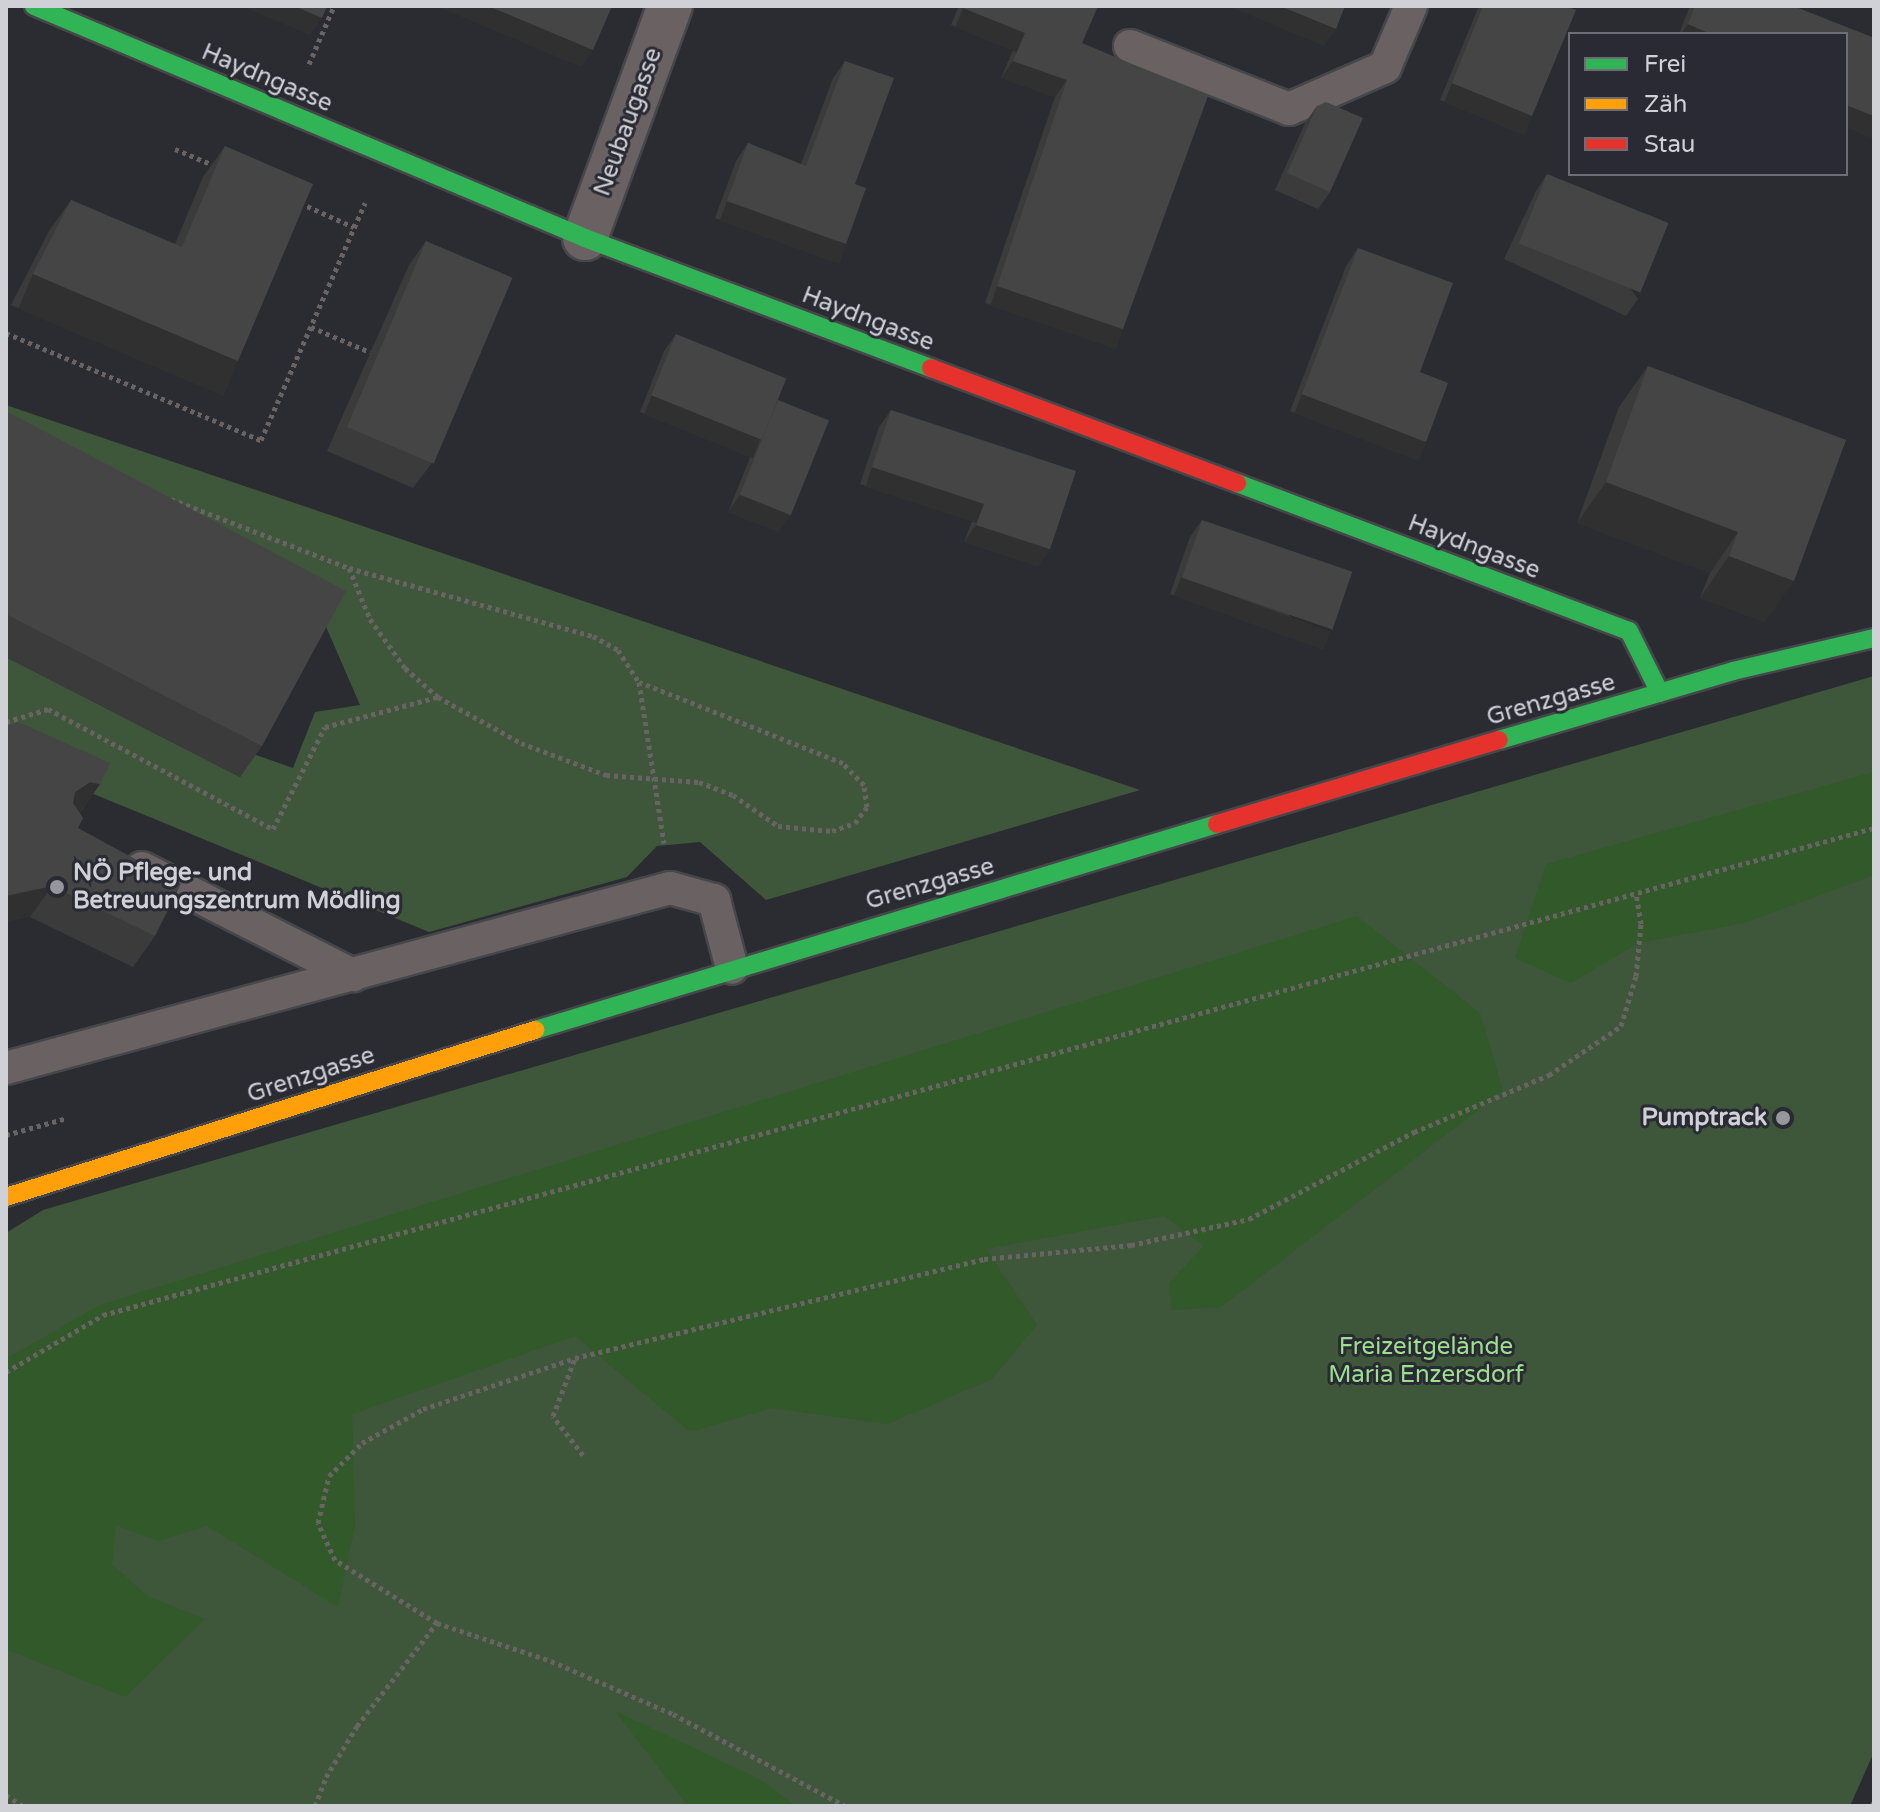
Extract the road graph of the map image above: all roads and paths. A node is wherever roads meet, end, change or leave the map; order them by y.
1 (34, 6) edge
2 (334, 6) edge
3 (670, 6) edge
4 (1411, 6) edge
5 (1130, 46) dead end
6 (288, 113) junction
7 (175, 149) dead end
8 (387, 154) junction
9 (230, 173) edge
10 (285, 197) edge
11 (354, 227) junction
12 (585, 238) junction
13 (311, 327) junction
14 (6, 333) edge
15 (370, 352) dead end
16 (155, 493) edge
17 (349, 568) junction
18 (1874, 638) edge
19 (639, 682) junction
20 (1660, 693) junction
21 (438, 697) junction
22 (6, 722) edge
23 (656, 778) junction
24 (1874, 828) edge
25 (112, 853) edge
26 (670, 888) junction
27 (1636, 893) junction
28 (732, 968) junction
29 (353, 975) junction
30 (6, 1068) edge
31 (6, 1197) edge
32 (575, 1358) junction
33 (6, 1372) edge
34 (583, 1455) dead end
35 (437, 1623) junction
36 (6, 1795) edge
37 (23, 1806) edge
38 (315, 1806) edge
39 (845, 1806) edge

1 - 6 street, Haydngasse
2 - 6 path
3 - 12 street, Neubaugasse
4 - 5 lane
6 - 8 street, Haydngasse
7 - 9 path
8 - 11 path
8 - 12 street, Haydngasse
10 - 11 path
11 - 13 path
12 - 20 street, Haydngasse
13 - 14 path
13 - 15 path
16 - 17 path
17 - 19 path
17 - 21 path
18 - 20 street, Grenzgasse
19 - 23 path
19 - 23 path
20 - 28 street, Grenzgasse
21 - 22 path
21 - 23 path
23 - 26 path
24 - 27 path
25 - 29 lane
26 - 28 lane
26 - 29 lane
27 - 32 path
27 - 33 path
28 - 31 street, Grenzgasse
29 - 30 lane
32 - 34 path
32 - 35 path
35 - 38 path
35 - 39 path
36 - 37 path

